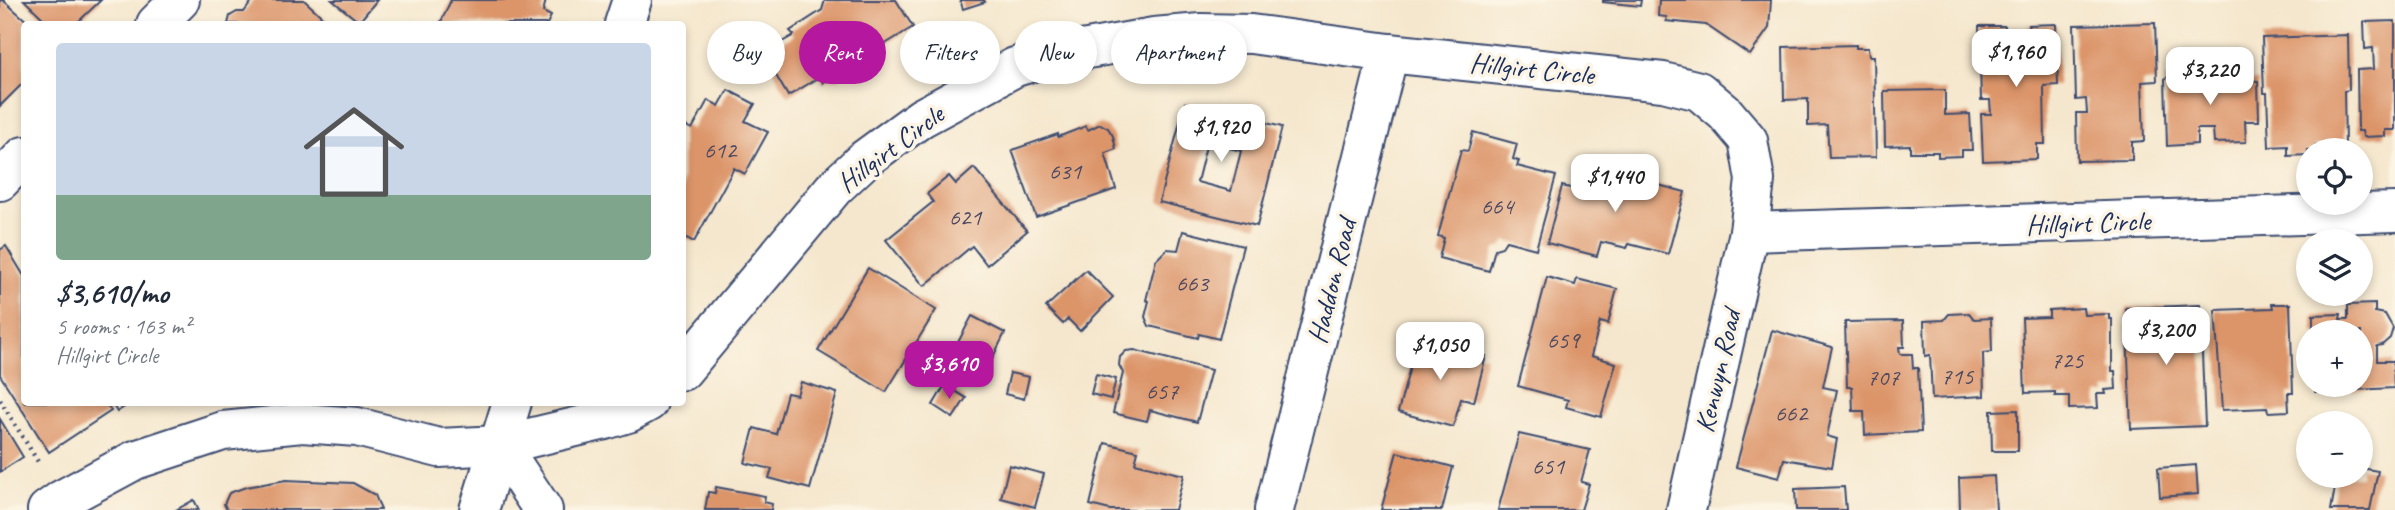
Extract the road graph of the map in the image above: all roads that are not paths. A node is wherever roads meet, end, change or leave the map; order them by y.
1 (180, 0) edge
2 (632, 0) edge
3 (159, 21) edge
4 (625, 21) edge
5 (1389, 53) junction
6 (21, 159) edge
7 (0, 181) edge
8 (2395, 212) edge
9 (1749, 232) junction
10 (686, 366) edge
11 (511, 406) edge
12 (639, 406) edge
13 (500, 445) junction
14 (54, 505) edge
15 (479, 510) edge
16 (543, 510) edge
17 (1273, 510) edge
18 (1686, 510) edge

1 - 3 street
2 - 4 street
5 - 9 street, Hillgirt Circle
5 - 10 street, Hillgirt Circle
5 - 17 street, Haddon Road
6 - 7 street
8 - 9 street, Hillgirt Circle
9 - 18 street, Kenwyn Road
11 - 13 street
12 - 13 street
13 - 14 street
13 - 15 street
13 - 16 street

